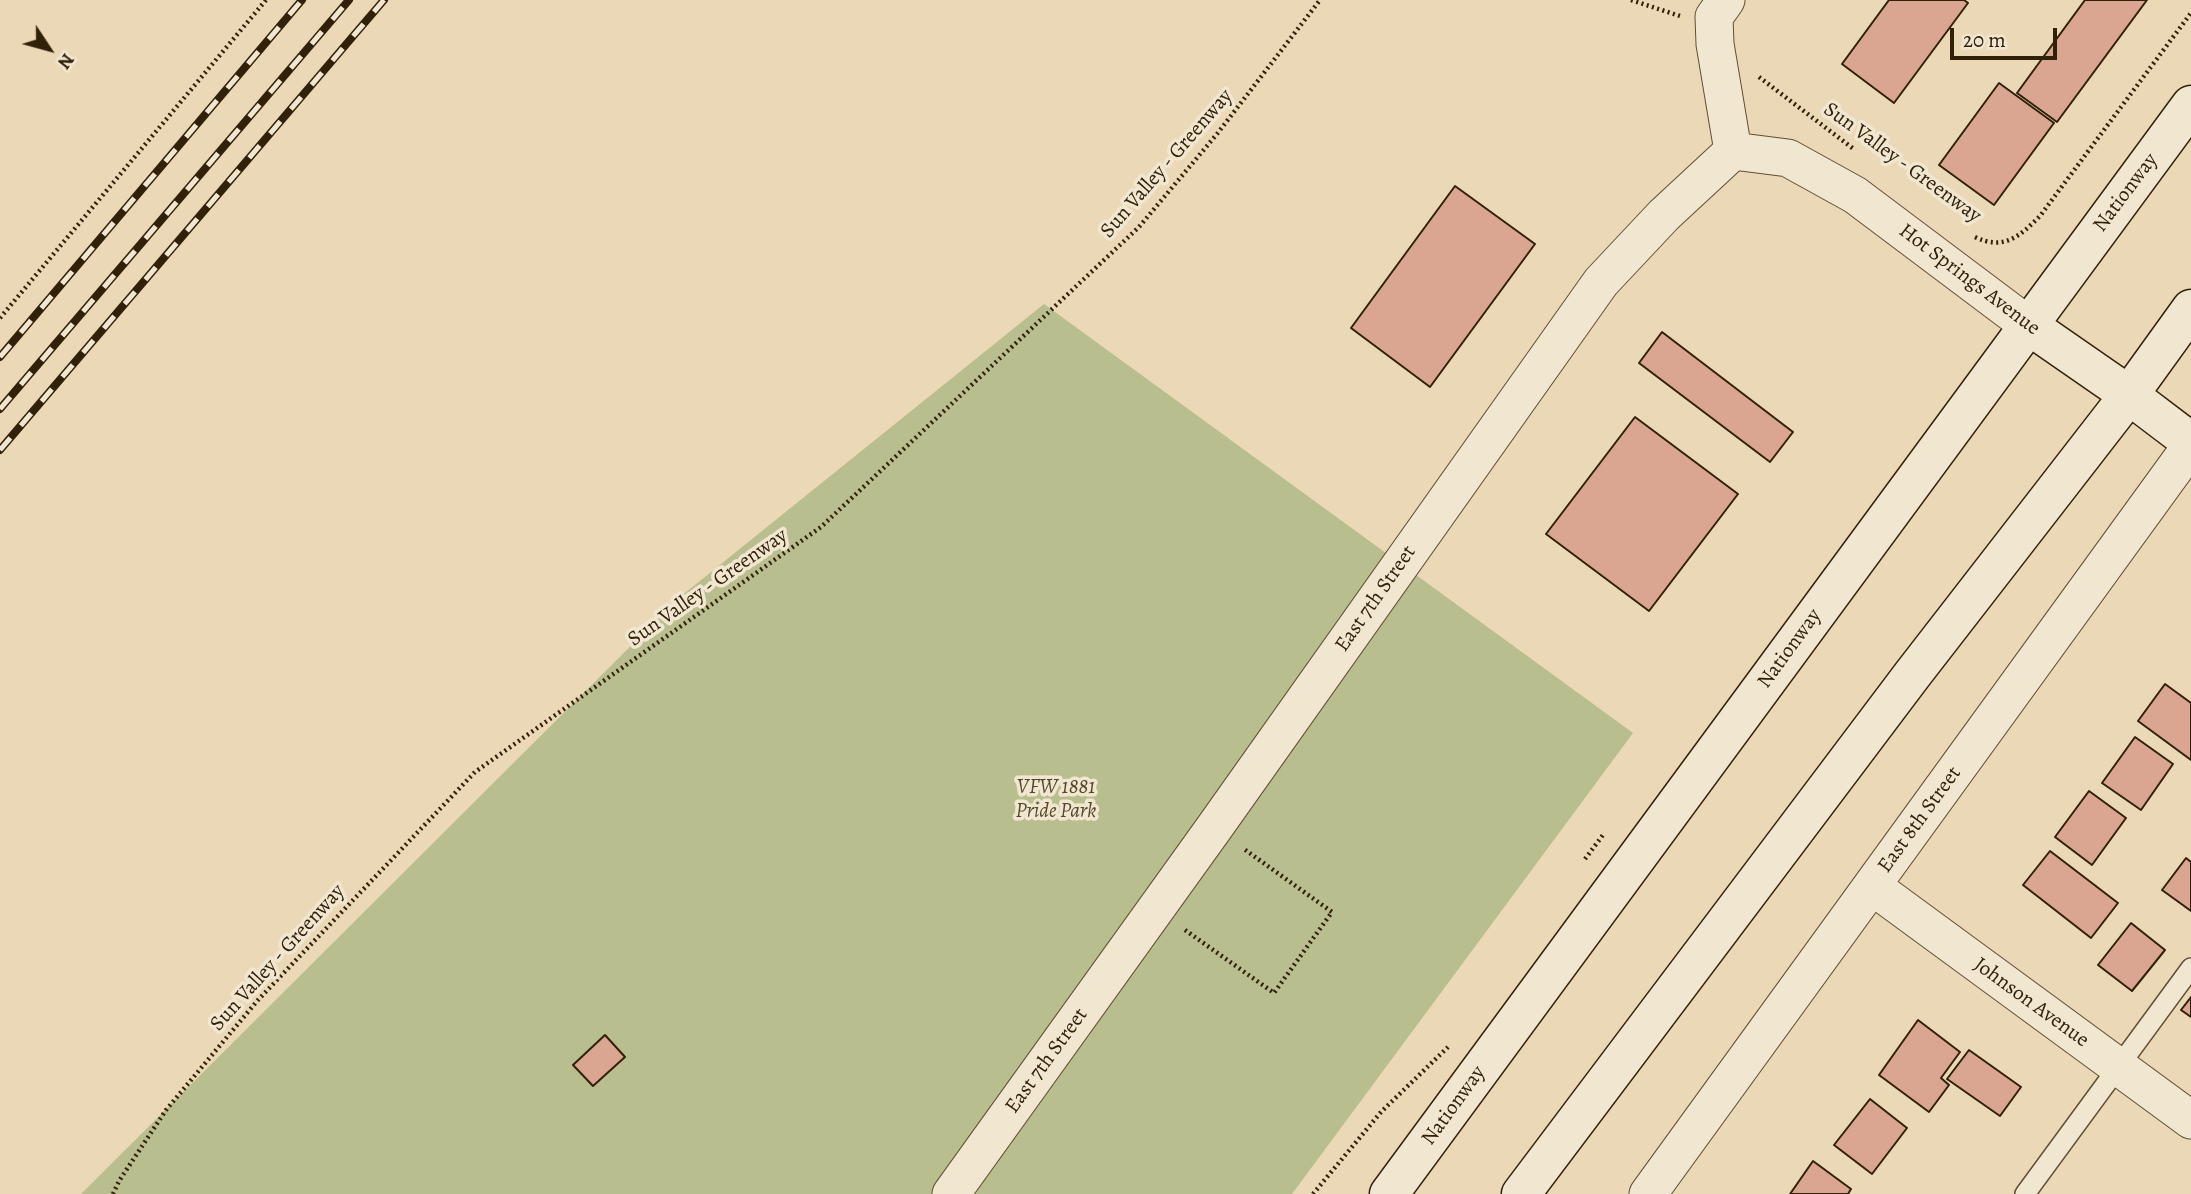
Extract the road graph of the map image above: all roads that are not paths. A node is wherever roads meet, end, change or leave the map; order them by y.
1 (1726, 0) edge
2 (2191, 105) edge
3 (1733, 151) junction
4 (2191, 309) edge
5 (2028, 325) junction
6 (2129, 395) junction
7 (2191, 444) edge
8 (1872, 886) junction
9 (2191, 968) edge
10 (2119, 1067) junction
11 (2191, 1120) edge
12 (951, 1194) edge
13 (1389, 1194) edge
14 (1521, 1194) edge
15 (1648, 1194) edge
16 (2025, 1194) edge

1 - 3 street
2 - 5 main road, Nationway
3 - 5 street, Hot Springs Avenue
3 - 12 street, East 7th Street
4 - 6 main road
5 - 6 main road, Hot Springs Avenue
5 - 13 main road, Nationway
6 - 7 main road, Hot Springs Avenue
6 - 14 main road
7 - 8 street, East 8th Street
8 - 10 street, Johnson Avenue
8 - 15 street, East 8th Street
9 - 10 lane
10 - 11 street, Johnson Avenue
10 - 16 lane

